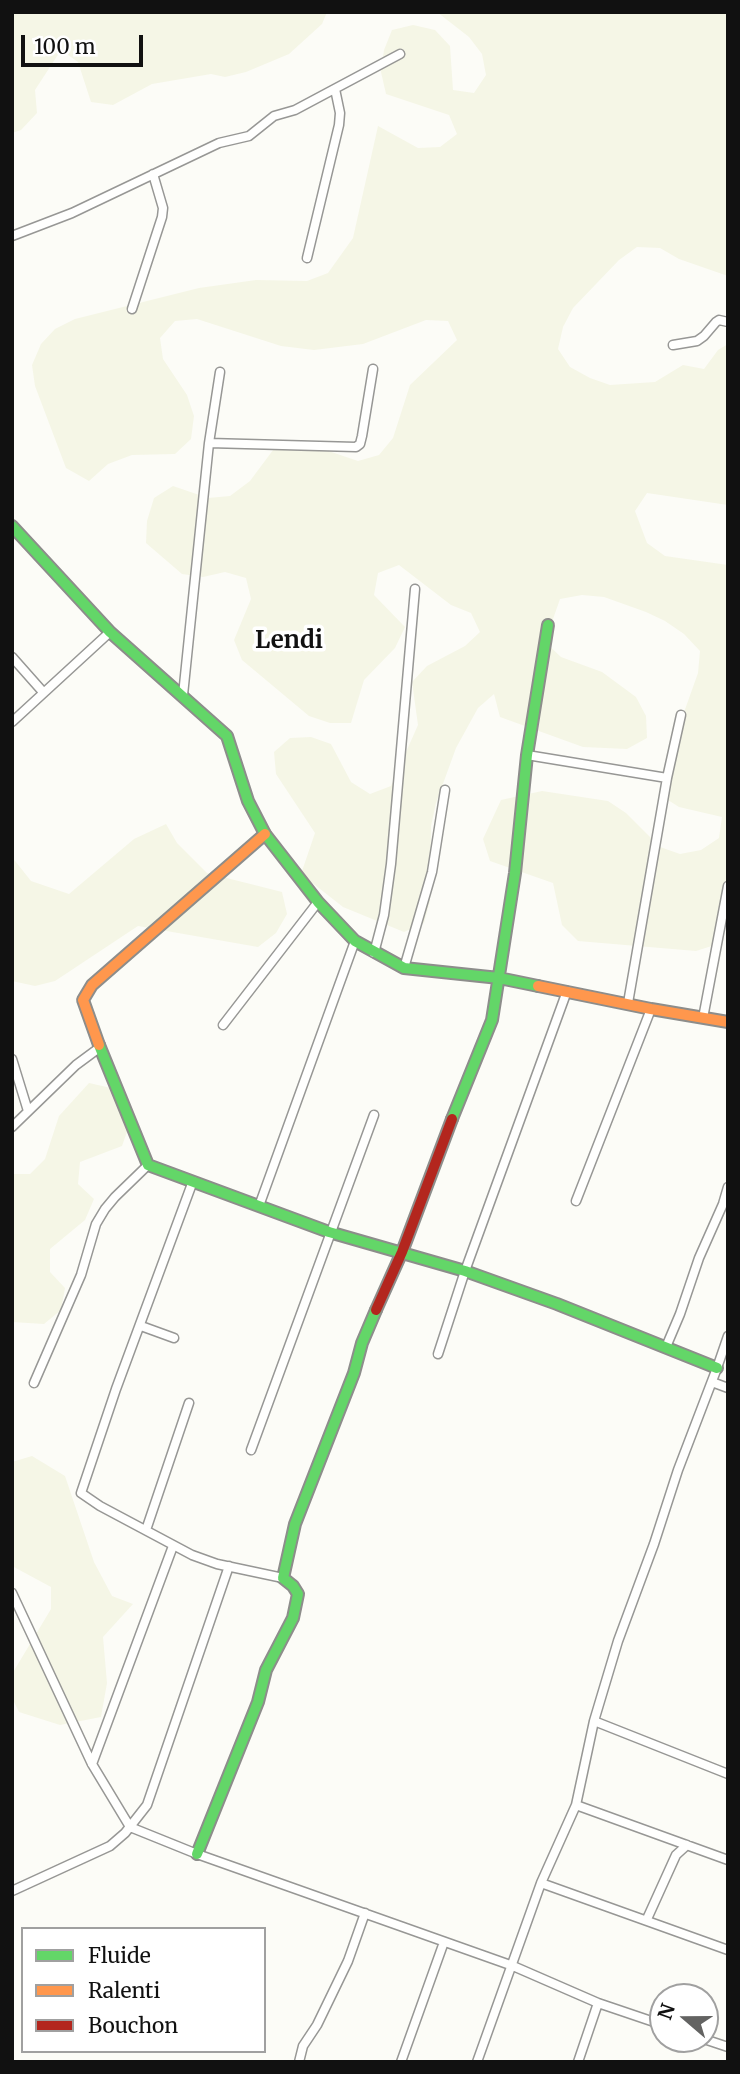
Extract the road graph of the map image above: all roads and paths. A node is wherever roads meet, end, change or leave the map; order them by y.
1 (400, 54) dead end
2 (335, 89) junction
3 (153, 174) junction
4 (12, 236) edge
5 (307, 258) dead end
6 (132, 309) dead end
7 (728, 322) edge
8 (673, 345) dead end
9 (373, 369) dead end
10 (220, 372) dead end
11 (209, 443) junction
12 (12, 526) edge
13 (415, 589) dead end
14 (548, 625) dead end
15 (110, 632) junction
16 (12, 657) edge
17 (43, 692) junction
18 (183, 695) junction
19 (681, 715) dead end
20 (12, 722) edge
21 (527, 755) junction
22 (667, 778) junction
23 (445, 790) dead end
24 (265, 834) junction
25 (728, 886) edge
26 (318, 902) junction
27 (355, 941) junction
28 (374, 953) junction
29 (404, 968) junction
30 (499, 978) junction
31 (567, 991) junction
32 (628, 1003) junction
33 (651, 1009) junction
34 (703, 1018) junction
35 (728, 1022) edge
36 (223, 1025) dead end
37 (99, 1048) junction
38 (12, 1059) edge
39 (27, 1111) junction
40 (374, 1115) dead end
41 (12, 1127) edge
42 (148, 1165) junction
43 (193, 1181) junction
44 (728, 1186) edge
45 (576, 1201) dead end
46 (259, 1206) junction
47 (329, 1233) junction
48 (402, 1252) junction
49 (465, 1271) junction
50 (141, 1326) junction
51 (728, 1336) edge
52 (174, 1338) dead end
53 (666, 1347) junction
54 (438, 1354) dead end
55 (718, 1368) junction
56 (34, 1382) dead end
57 (712, 1382) junction
58 (728, 1388) edge
59 (189, 1403) dead end
60 (251, 1450) dead end
61 (146, 1530) junction
62 (173, 1546) junction
63 (229, 1566) junction
64 (283, 1578) junction
65 (12, 1593) edge
66 (594, 1721) junction
67 (92, 1764) junction
68 (728, 1774) edge
69 (576, 1805) junction
70 (130, 1828) junction
71 (687, 1845) junction
72 (197, 1854) junction
73 (728, 1860) edge
74 (541, 1882) junction
75 (12, 1891) edge
76 (365, 1913) junction
77 (647, 1919) junction
78 (444, 1942) junction
79 (728, 1950) edge
80 (513, 1966) junction
81 (598, 2003) junction
82 (649, 2020) edge
83 (299, 2062) edge
84 (401, 2062) edge
85 (477, 2062) edge
86 (578, 2062) edge

1 - 2 street
2 - 3 street
2 - 5 street
3 - 4 street
3 - 6 street
7 - 8 street
9 - 11 street
10 - 11 street
11 - 18 street
12 - 15 street
13 - 28 street
14 - 21 street
15 - 17 street
15 - 18 street
16 - 17 street
17 - 20 street
18 - 24 street
19 - 22 street
21 - 22 street
21 - 30 street
22 - 32 street
23 - 29 street
24 - 26 street
24 - 37 street
25 - 34 street
26 - 27 street
26 - 36 street
27 - 28 street
27 - 46 street
28 - 29 street
29 - 30 street
30 - 31 street
30 - 48 street
31 - 32 street
31 - 49 street
32 - 33 street
33 - 34 street
33 - 45 street
34 - 35 street
37 - 39 street
37 - 42 street
38 - 39 street
39 - 41 street
40 - 47 street
42 - 43 street
42 - 56 street
43 - 46 street
43 - 50 street
44 - 53 street
46 - 47 street
47 - 48 street
47 - 60 street
48 - 49 street
48 - 64 street
49 - 53 street
49 - 54 street
50 - 52 street
50 - 61 street
51 - 55 street
53 - 55 street
55 - 57 street
57 - 58 street
57 - 66 street
59 - 61 street
61 - 62 street
62 - 63 street
62 - 67 street
63 - 64 street
63 - 70 street
64 - 72 street
65 - 67 street
66 - 68 street
66 - 69 street
67 - 70 street
69 - 71 street
69 - 74 street
70 - 72 street
70 - 75 street
71 - 73 street
71 - 77 street
72 - 76 street
74 - 77 street
74 - 80 street
76 - 78 street
76 - 83 street
77 - 79 street
78 - 80 street
78 - 84 street
80 - 81 street
80 - 85 street
81 - 82 street
81 - 86 street

